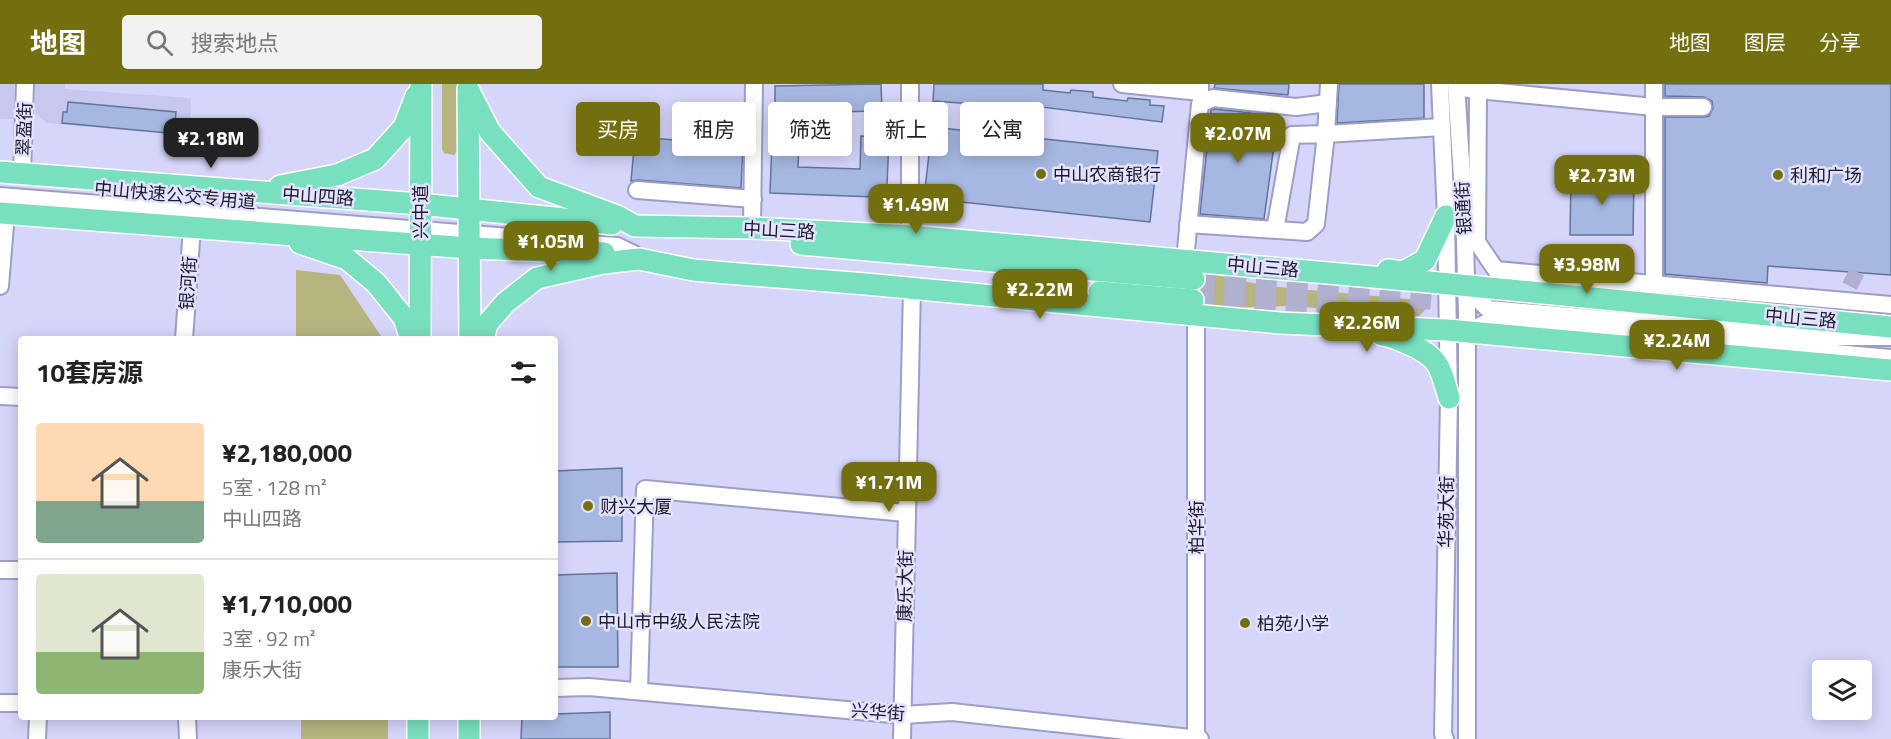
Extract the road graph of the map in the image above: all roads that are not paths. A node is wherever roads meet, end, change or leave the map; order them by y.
1 (25, 84) edge
2 (421, 84) edge
3 (754, 84) edge
4 (910, 84) edge
5 (1122, 84) edge
6 (1200, 84) edge
7 (1329, 84) edge
8 (1654, 84) edge
9 (1448, 85) edge
10 (468, 87) edge
11 (1478, 90) junction
12 (1328, 103) junction
13 (1296, 107) junction
14 (1654, 107) junction
15 (1703, 107) dead end
16 (1442, 127) junction
17 (1326, 134) junction
18 (1292, 135) junction
19 (0, 172) edge
20 (22, 174) junction
21 (0, 181) edge
22 (637, 190) dead end
23 (253, 191) junction
24 (753, 198) junction
25 (2, 207) edge
26 (1446, 216) junction
27 (420, 223) junction
28 (1188, 224) junction
29 (634, 226) junction
30 (192, 227) junction
31 (468, 228) junction
32 (752, 228) junction
33 (1275, 230) junction
34 (271, 233) junction
35 (910, 236) junction
36 (636, 257) junction
37 (1284, 269) junction
38 (1189, 270) junction
39 (0, 286) edge
40 (1456, 286) junction
41 (912, 288) junction
42 (1654, 294) junction
43 (1760, 304) junction
44 (1891, 305) edge
45 (1194, 308) junction
46 (1280, 323) junction
47 (1891, 327) edge
48 (1457, 331) junction
49 (184, 336) edge
50 (410, 336) edge
51 (420, 336) edge
52 (470, 336) edge
53 (484, 336) edge
54 (1891, 338) edge
55 (1891, 358) edge
56 (1891, 370) edge
57 (0, 396) edge
58 (18, 398) edge
59 (1449, 398) junction
60 (906, 513) junction
61 (0, 570) edge
62 (18, 570) edge
63 (558, 688) edge
64 (639, 691) junction
65 (0, 703) edge
66 (18, 703) edge
67 (903, 715) junction
68 (38, 720) edge
69 (187, 720) edge
70 (418, 720) edge
71 (469, 720) edge
72 (37, 739) edge
73 (188, 739) edge
74 (418, 739) edge
75 (469, 739) edge
76 (903, 739) edge
77 (1198, 739) edge
78 (1445, 739) edge
79 (1467, 739) edge

1 - 20 street, 翠盈街
2 - 23 main road
2 - 27 main road, 兴中道
3 - 24 street
4 - 35 street
5 - 6 street
7 - 12 street
8 - 14 street
9 - 11 street
9 - 16 street
9 - 40 street, 银通街
10 - 29 main road
10 - 31 main road
11 - 14 street
11 - 42 street
12 - 13 street
12 - 17 street
13 - 18 street
13 - 28 street
14 - 15 street
14 - 42 street
16 - 17 street
16 - 26 street
17 - 18 street
17 - 33 street
18 - 33 street
19 - 20 main road, 中山四路
20 - 23 main road, 中山四路
21 - 27 street, 中山快速公交专用道
22 - 24 street
23 - 27 main road, 中山四路
24 - 32 street
25 - 27 street, 中山快速公交专用道
25 - 30 main road
25 - 39 street
26 - 37 main road
26 - 40 street
27 - 31 main road
27 - 31 main road, 中山三路
27 - 34 main road
27 - 51 main road, 兴中道
28 - 33 street
28 - 38 street
29 - 31 main road, 中山三路
29 - 32 main road, 中山三路
29 - 38 main road, 中山三路
30 - 34 main road
30 - 49 street, 银河街
31 - 36 main road, 中山三路
31 - 52 main road
32 - 35 main road, 中山三路
34 - 50 main road
35 - 38 main road, 中山三路
36 - 41 main road, 中山三路
36 - 45 main road, 中山三路
36 - 53 main road
37 - 38 main road, 中山三路
37 - 40 main road, 中山三路
40 - 42 main road, 中山三路
40 - 48 street, 银通街
40 - 54 street
41 - 45 main road, 中山三路
41 - 60 street, 康乐大街
42 - 43 main road, 中山三路
43 - 44 street
43 - 47 main road, 中山三路
45 - 46 main road, 中山三路
45 - 77 street, 柏华街
46 - 48 main road, 中山三路
46 - 59 main road
48 - 55 street
48 - 56 main road, 中山三路
48 - 59 street, 华苑大街
48 - 79 street, 华苑大街
57 - 58 street
59 - 78 street, 华苑大街
60 - 64 street
60 - 67 street, 康乐大街
61 - 62 street
63 - 64 street, 兴华街
64 - 67 street, 兴华街
65 - 66 street
67 - 76 street, 康乐大街
67 - 77 street, 兴华街
68 - 72 street
69 - 73 street
70 - 74 main road
71 - 75 main road

